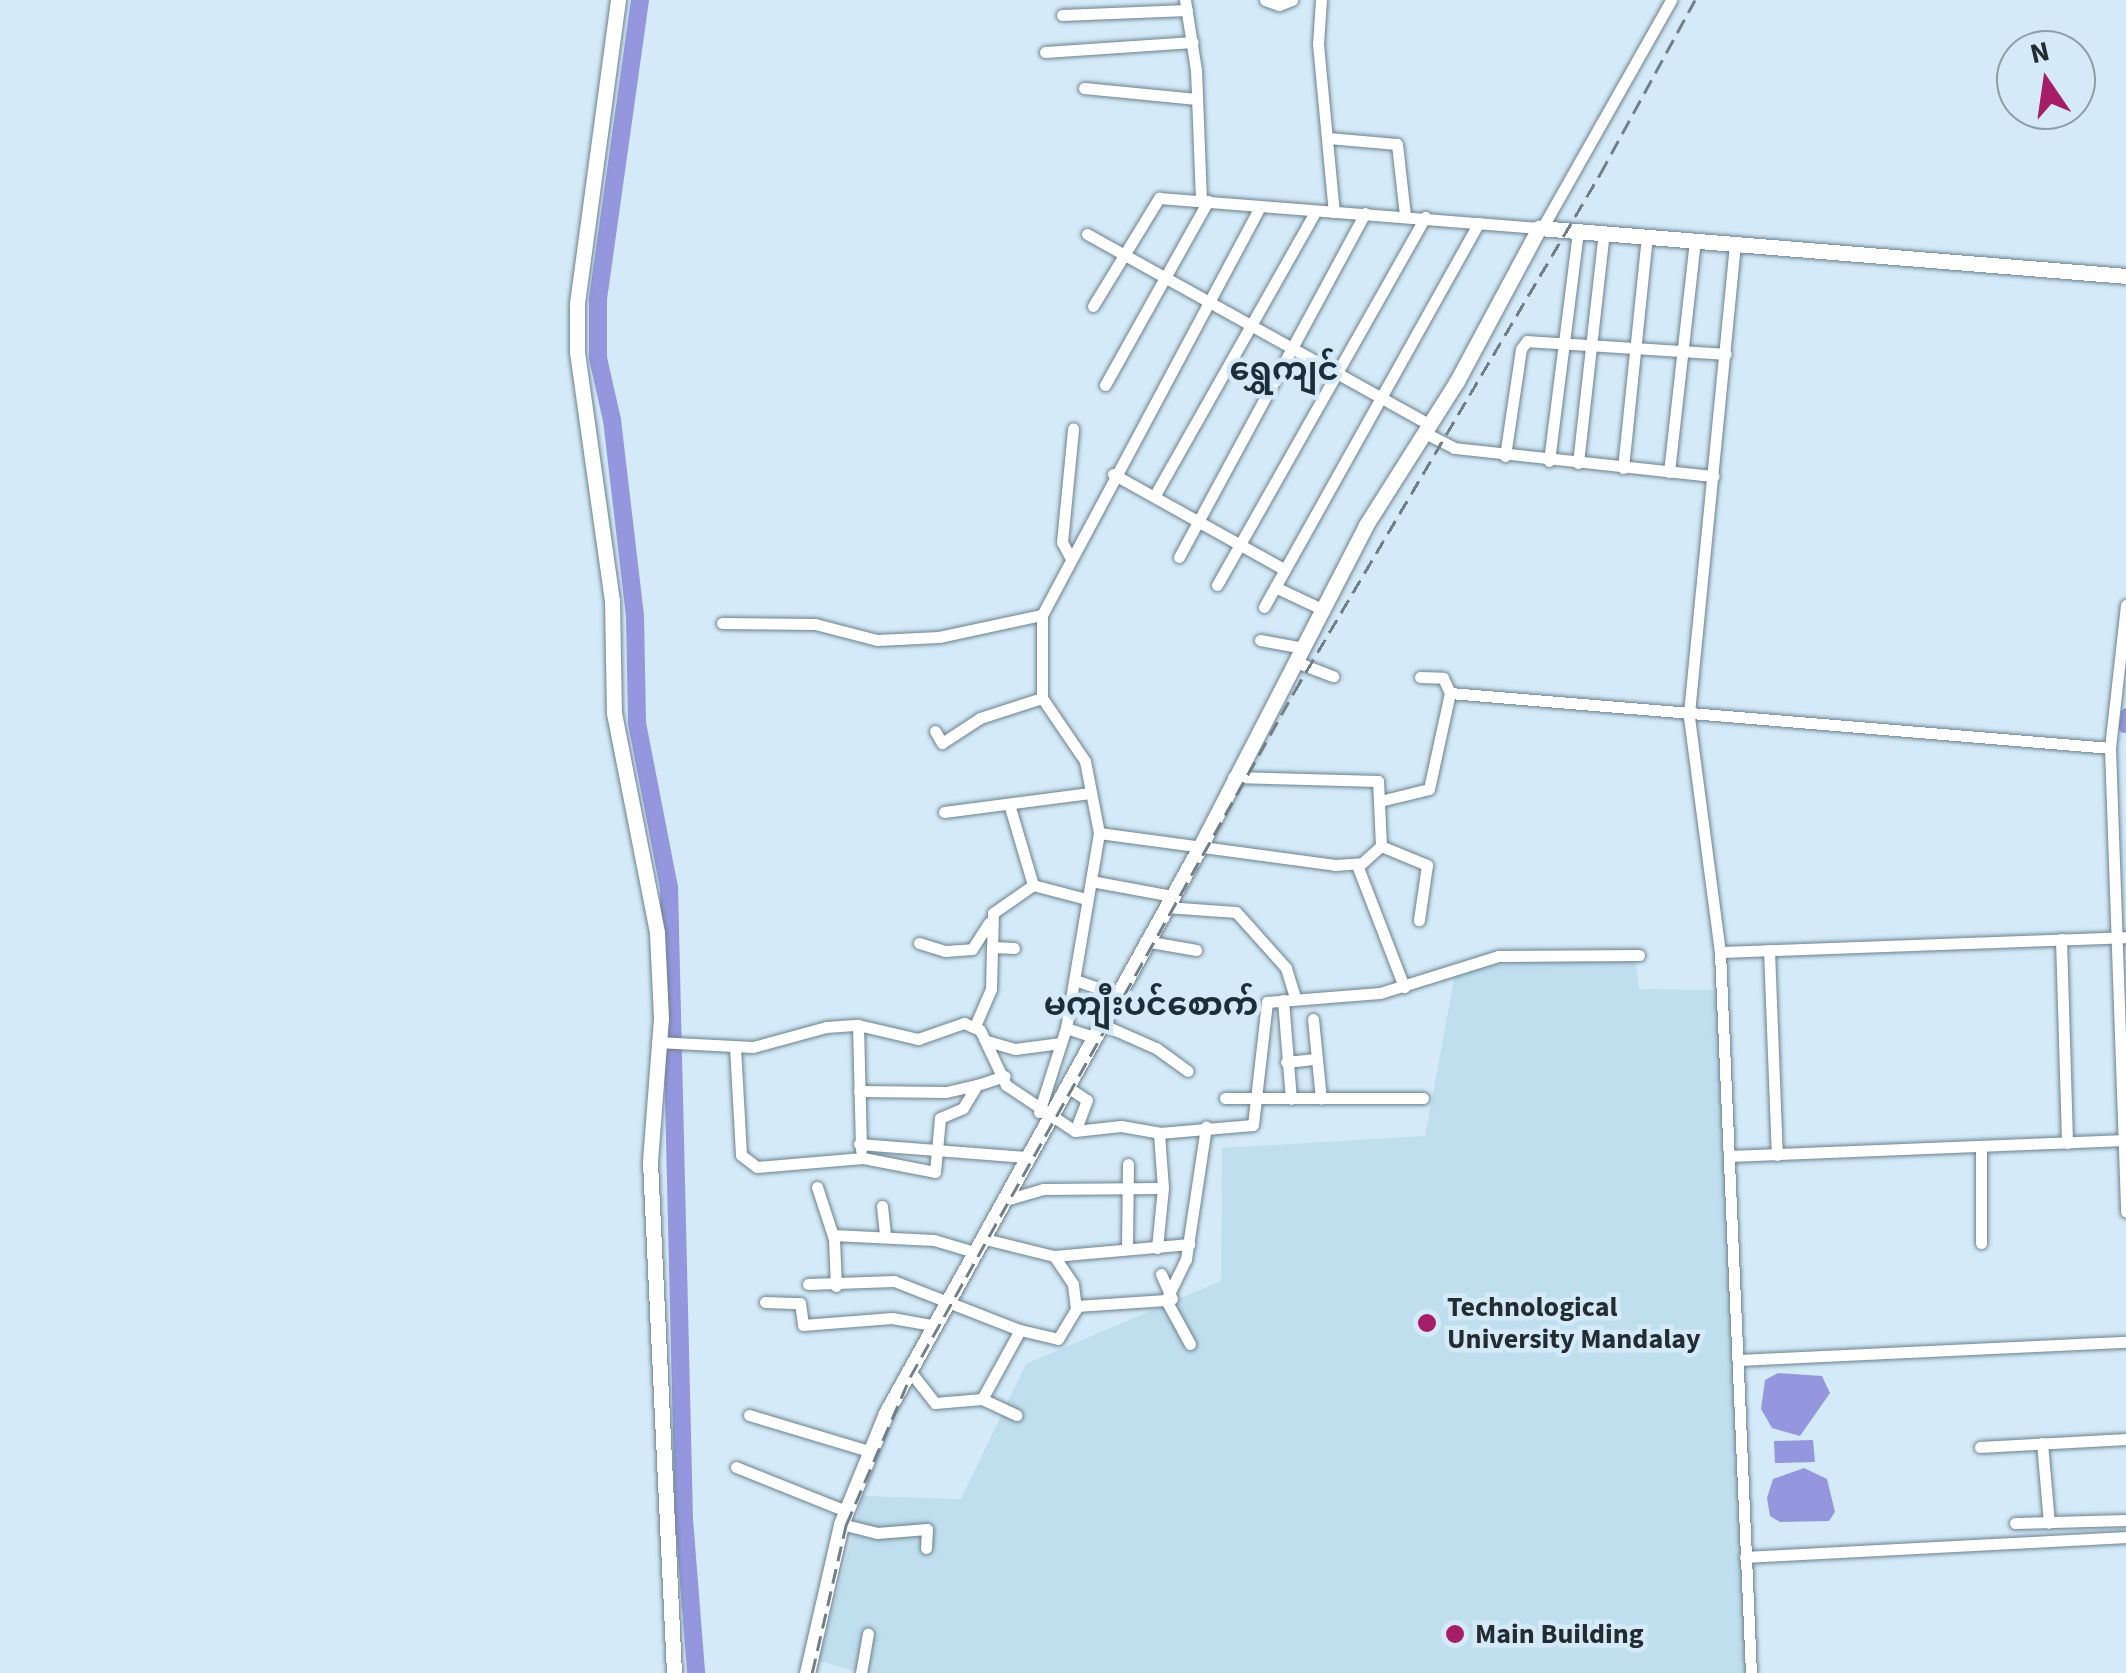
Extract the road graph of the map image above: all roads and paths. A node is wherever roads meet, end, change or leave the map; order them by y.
1 (618, 0) edge
2 (1264, 0) edge
3 (1292, 0) edge
4 (1321, 0) edge
5 (1672, 0) edge
6 (1186, 5) edge
7 (1062, 14) dead end
8 (1192, 42) junction
9 (1044, 52) dead end
10 (1084, 88) dead end
11 (1196, 99) junction
12 (1328, 138) junction
13 (1205, 201) junction
14 (1260, 208) junction
15 (1316, 211) junction
16 (1334, 212) junction
17 (1365, 213) junction
18 (1406, 215) junction
19 (1424, 216) junction
20 (1479, 224) junction
21 (1542, 225) junction
22 (1578, 231) junction
23 (1604, 233) junction
24 (1086, 234) dead end
25 (1648, 237) junction
26 (1695, 241) junction
27 (1734, 244) junction
28 (1124, 257) junction
29 (2126, 276) edge
30 (1164, 280) junction
31 (1206, 302) junction
32 (1093, 306) dead end
33 (1251, 327) junction
34 (1564, 343) junction
35 (1592, 345) junction
36 (1636, 348) junction
37 (1293, 350) junction
38 (1680, 352) junction
39 (1726, 354) junction
40 (1336, 373) junction
41 (1104, 385) dead end
42 (1379, 397) junction
43 (1429, 424) junction
44 (1072, 429) dead end
45 (1505, 456) junction
46 (1549, 460) junction
47 (1578, 464) junction
48 (1623, 468) junction
49 (1669, 472) junction
50 (1113, 474) junction
51 (1713, 476) junction
52 (1155, 495) junction
53 (1198, 521) junction
54 (1240, 544) junction
55 (1070, 557) junction
56 (1179, 557) dead end
57 (1284, 569) junction
58 (1217, 584) dead end
59 (1276, 587) junction
60 (2126, 605) edge
61 (1264, 607) dead end
62 (1324, 610) junction
63 (1042, 615) junction
64 (722, 622) dead end
65 (1260, 640) dead end
66 (1299, 655) junction
67 (1332, 676) dead end
68 (1420, 677) dead end
69 (1450, 693) junction
70 (1042, 698) junction
71 (1689, 713) junction
72 (935, 731) dead end
73 (2120, 733) edge
74 (2110, 748) junction
75 (1233, 777) junction
76 (1090, 793) junction
77 (1380, 801) junction
78 (1009, 804) junction
79 (944, 812) dead end
80 (1099, 833) junction
81 (1381, 846) junction
82 (1200, 847) junction
83 (1357, 865) junction
84 (1091, 881) junction
85 (1032, 885) junction
86 (1086, 899) junction
87 (1169, 902) junction
88 (1419, 920) dead end
89 (990, 923) junction
90 (2120, 937) edge
91 (2061, 939) junction
92 (1145, 941) junction
93 (918, 943) dead end
94 (994, 947) junction
95 (1014, 948) dead end
96 (1196, 950) dead end
97 (1769, 950) junction
98 (1720, 952) junction
99 (1640, 956) dead end
100 (1075, 980) junction
101 (1404, 988) junction
102 (1116, 994) junction
103 (1289, 999) junction
104 (1313, 1019) dead end
105 (858, 1025) junction
106 (976, 1026) junction
107 (1066, 1028) junction
108 (1095, 1030) junction
109 (986, 1041) junction
110 (662, 1043) junction
111 (1061, 1043) junction
112 (735, 1047) junction
113 (1316, 1059) junction
114 (1286, 1062) junction
115 (1188, 1071) dead end
116 (1005, 1076) junction
117 (977, 1085) junction
118 (1066, 1086) junction
119 (859, 1091) junction
120 (1225, 1098) dead end
121 (1423, 1098) dead end
122 (1258, 1099) junction
123 (1291, 1099) junction
124 (1321, 1099) junction
125 (1043, 1115) junction
126 (1206, 1128) junction
127 (1075, 1131) junction
128 (1159, 1133) junction
129 (2124, 1141) edge
130 (2068, 1143) junction
131 (859, 1144) junction
132 (938, 1146) junction
133 (1981, 1146) junction
134 (1777, 1155) junction
135 (1728, 1156) junction
136 (1025, 1157) junction
137 (863, 1158) junction
138 (1128, 1164) dead end
139 (817, 1187) dead end
140 (1163, 1188) junction
141 (1128, 1189) junction
142 (1002, 1200) junction
143 (882, 1206) dead end
144 (2126, 1212) edge
145 (833, 1234) junction
146 (885, 1236) junction
147 (1980, 1242) dead end
148 (1189, 1244) junction
149 (978, 1245) junction
150 (1127, 1246) junction
151 (1157, 1248) junction
152 (1054, 1256) junction
153 (1161, 1274) dead end
154 (808, 1284) dead end
155 (836, 1286) junction
156 (1169, 1299) junction
157 (944, 1300) junction
158 (765, 1302) dead end
159 (1076, 1306) junction
160 (932, 1325) junction
161 (1020, 1330) junction
162 (2126, 1342) edge
163 (1190, 1344) dead end
164 (1738, 1360) junction
165 (909, 1370) junction
166 (982, 1399) junction
167 (749, 1415) dead end
168 (1017, 1415) dead end
169 (2126, 1439) edge
170 (2042, 1444) junction
171 (1980, 1447) dead end
172 (870, 1451) junction
173 (736, 1467) dead end
174 (843, 1517) junction
175 (2126, 1520) edge
176 (2049, 1523) junction
177 (2015, 1524) dead end
178 (2126, 1536) edge
179 (926, 1548) dead end
180 (1745, 1557) junction
181 (868, 1634) dead end
182 (674, 1673) edge
183 (806, 1673) edge
184 (861, 1673) edge
185 (1751, 1673) edge

1 - 110 street
2 - 3 street
4 - 12 street
5 - 21 street
6 - 7 street
6 - 8 street
8 - 9 street
8 - 11 street
10 - 11 street
11 - 13 street
12 - 16 street
12 - 18 street
13 - 14 street
13 - 28 street
13 - 30 street
14 - 15 street
14 - 31 street
15 - 16 street
15 - 33 street
16 - 17 street
17 - 18 street
17 - 37 street
18 - 19 street
19 - 20 street
19 - 40 street
20 - 21 street
20 - 42 street
21 - 22 street
21 - 43 street
22 - 23 street
22 - 34 street
23 - 25 street
23 - 35 street
24 - 28 street
25 - 26 street
25 - 36 street
26 - 27 street
26 - 38 street
27 - 29 street
27 - 39 street
28 - 30 street
28 - 32 street
30 - 31 street
30 - 41 street
31 - 33 street
31 - 50 street
33 - 37 street
33 - 52 street
34 - 35 street
34 - 45 street
34 - 46 street
35 - 36 street
35 - 47 street
36 - 38 street
36 - 48 street
37 - 40 street
37 - 53 street
38 - 39 street
38 - 49 street
39 - 51 street
40 - 42 street
40 - 54 street
42 - 43 street
42 - 57 street
43 - 45 street
43 - 62 street
44 - 55 street
45 - 46 street
46 - 47 street
47 - 48 street
48 - 49 street
49 - 51 street
50 - 52 street
50 - 55 street
51 - 71 street
52 - 53 street
53 - 54 street
53 - 56 street
54 - 57 street
54 - 58 street
55 - 63 street
57 - 59 street
59 - 61 street
59 - 62 street
60 - 73 street
62 - 66 street
63 - 64 street
63 - 70 street
65 - 66 street
66 - 67 street
66 - 75 street
68 - 69 street
69 - 71 street
69 - 77 street
70 - 72 street
70 - 76 street
71 - 74 street
71 - 98 street
73 - 74 street
74 - 90 street
75 - 77 street
75 - 82 street
76 - 78 street
76 - 80 street
77 - 81 street
78 - 79 street
78 - 85 street
80 - 82 street
80 - 84 street
81 - 83 street
81 - 88 street
82 - 83 street
82 - 87 street
83 - 101 street
84 - 86 street
84 - 87 street
85 - 86 street
85 - 89 street
86 - 100 street
87 - 92 street
87 - 103 street
89 - 93 street
89 - 94 street
90 - 91 street
90 - 129 street
91 - 97 street
91 - 130 street
92 - 96 street
92 - 102 street
94 - 95 street
94 - 106 street
97 - 98 street
97 - 134 street
98 - 135 street
99 - 101 street
100 - 102 street
100 - 107 street
101 - 103 street
102 - 108 street
103 - 114 street
103 - 122 street
104 - 113 street
105 - 106 street
105 - 112 street
105 - 119 street
106 - 109 street
107 - 108 street
107 - 111 street
108 - 115 street
108 - 118 street
109 - 111 street
109 - 116 street
110 - 112 street
110 - 182 street
111 - 125 street
112 - 137 street
113 - 114 street
113 - 124 street
114 - 123 street
116 - 117 street
116 - 125 street
117 - 119 street
117 - 132 street
118 - 125 street
118 - 127 street
119 - 131 street
120 - 122 street
121 - 124 street
122 - 123 street
122 - 126 street
123 - 124 street
125 - 127 street
125 - 136 street
126 - 128 street
126 - 148 street
127 - 128 street
128 - 140 street
129 - 130 street
129 - 144 street
130 - 133 street
131 - 132 street
131 - 137 street
132 - 136 street
132 - 137 street
133 - 134 street
133 - 147 street
134 - 135 street
135 - 164 street
136 - 142 street
138 - 141 street
139 - 145 street
140 - 141 street
140 - 151 street
141 - 142 street
141 - 150 street
142 - 149 street
143 - 146 street
145 - 146 street
145 - 155 street
146 - 149 street
148 - 151 street
148 - 156 street
149 - 152 street
149 - 157 street
150 - 151 street
150 - 152 street
152 - 159 street
153 - 156 street
154 - 155 street
155 - 157 street
156 - 159 street
156 - 163 street
157 - 160 street
157 - 161 street
158 - 160 street
159 - 161 street
160 - 165 street
161 - 166 street
162 - 164 street
164 - 180 street
165 - 166 street
165 - 172 street
166 - 168 street
167 - 172 street
169 - 170 street
170 - 171 street
170 - 176 street
172 - 174 street
173 - 174 street
174 - 179 street
174 - 183 street
175 - 176 street
176 - 177 street
178 - 180 street
180 - 185 street
181 - 184 street

